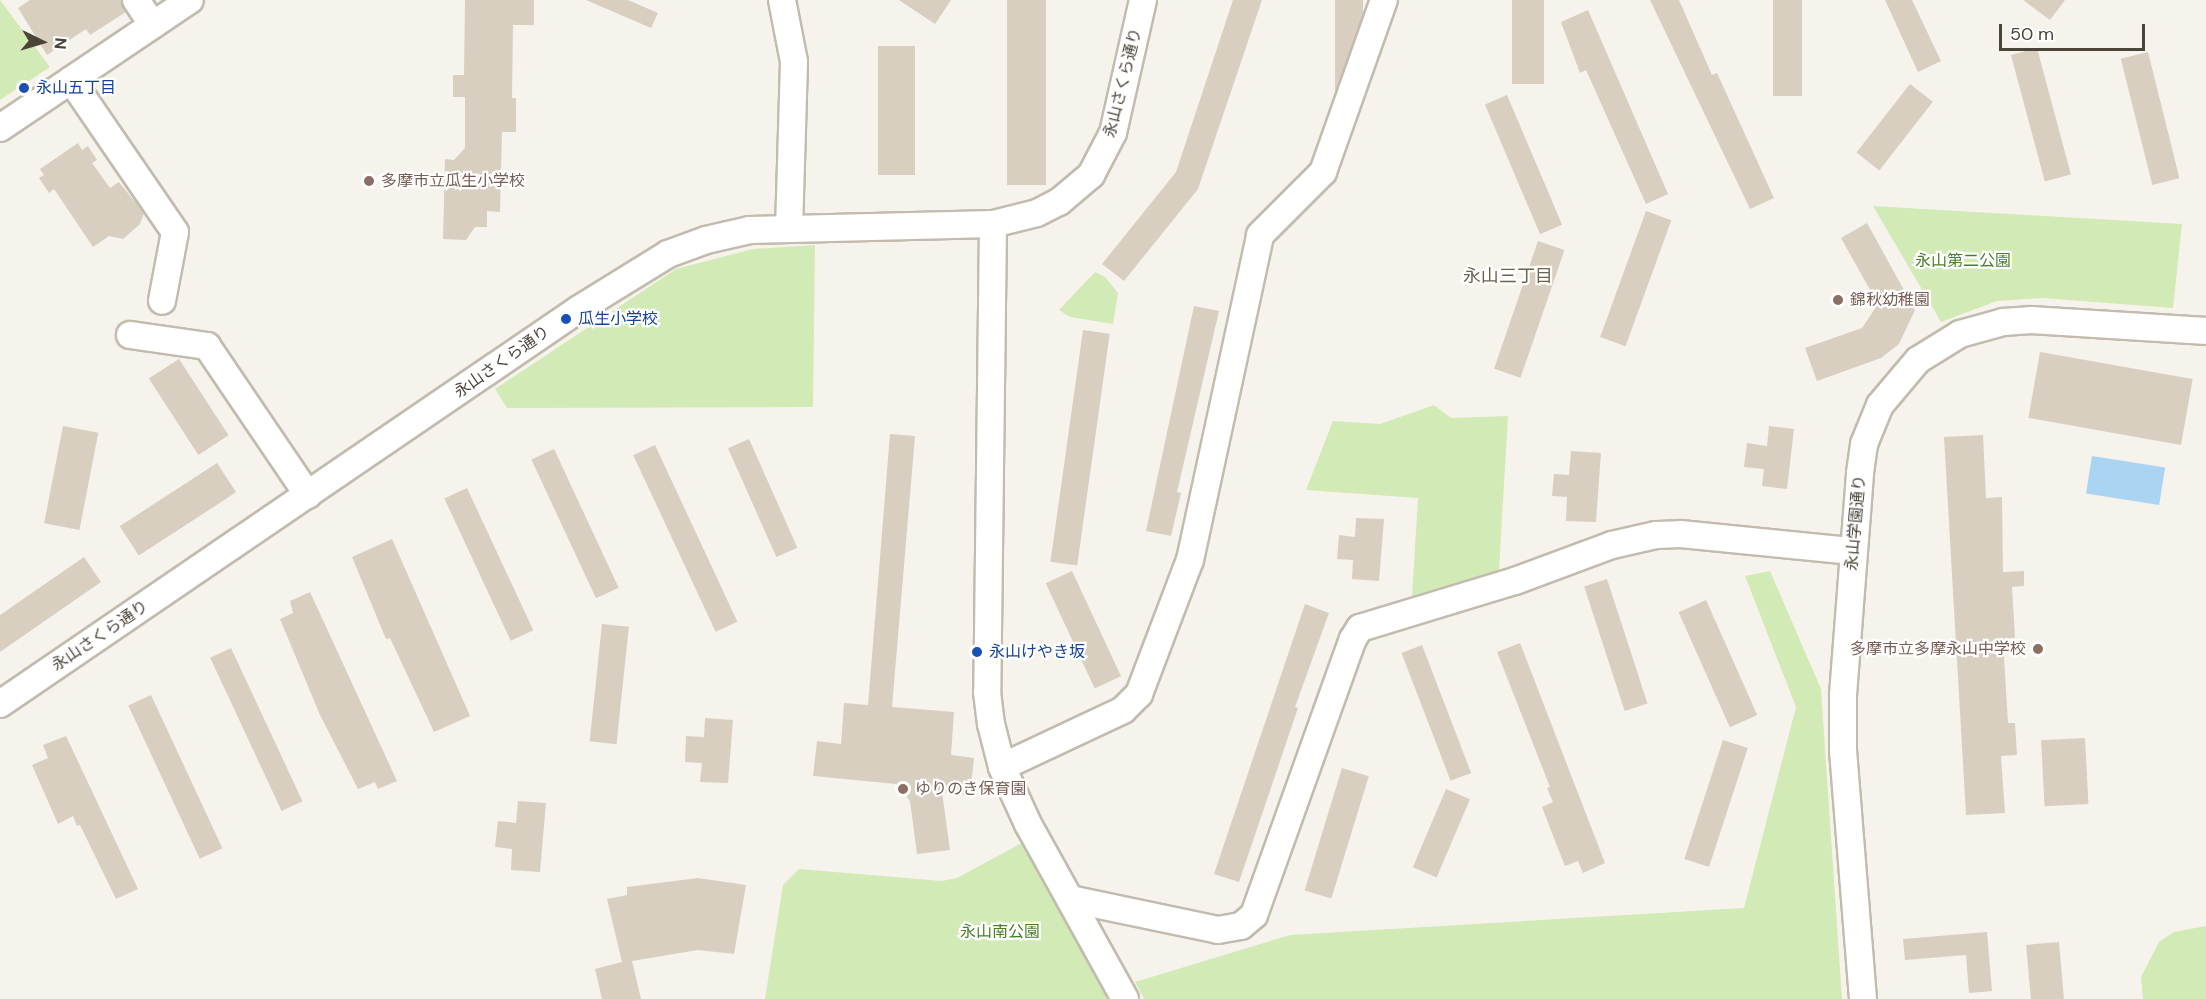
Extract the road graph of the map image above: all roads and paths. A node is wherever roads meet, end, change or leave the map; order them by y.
1 (136, 0) edge
2 (190, 0) edge
3 (782, 0) edge
4 (1143, 0) edge
5 (1384, 0) edge
6 (153, 25) junction
7 (71, 80) junction
8 (0, 128) edge
9 (993, 224) junction
10 (789, 228) junction
11 (162, 301) dead end
12 (2206, 331) edge
13 (130, 335) dead end
14 (308, 495) junction
15 (1852, 551) junction
16 (0, 704) edge
17 (1002, 767) junction
18 (1070, 899) junction
19 (1125, 999) edge
20 (1863, 999) edge

1 - 6 street
2 - 6 street
3 - 10 street
4 - 9 street, 永山さくら通り
5 - 17 street
6 - 7 street
7 - 8 street
7 - 11 street
9 - 10 street, 永山さくら通り
9 - 17 street
10 - 14 street, 永山さくら通り
12 - 15 street, 永山学園通り
13 - 14 street
14 - 16 street, 永山さくら通り
15 - 18 street
15 - 20 street, 永山学園通り
17 - 18 street
18 - 19 street

